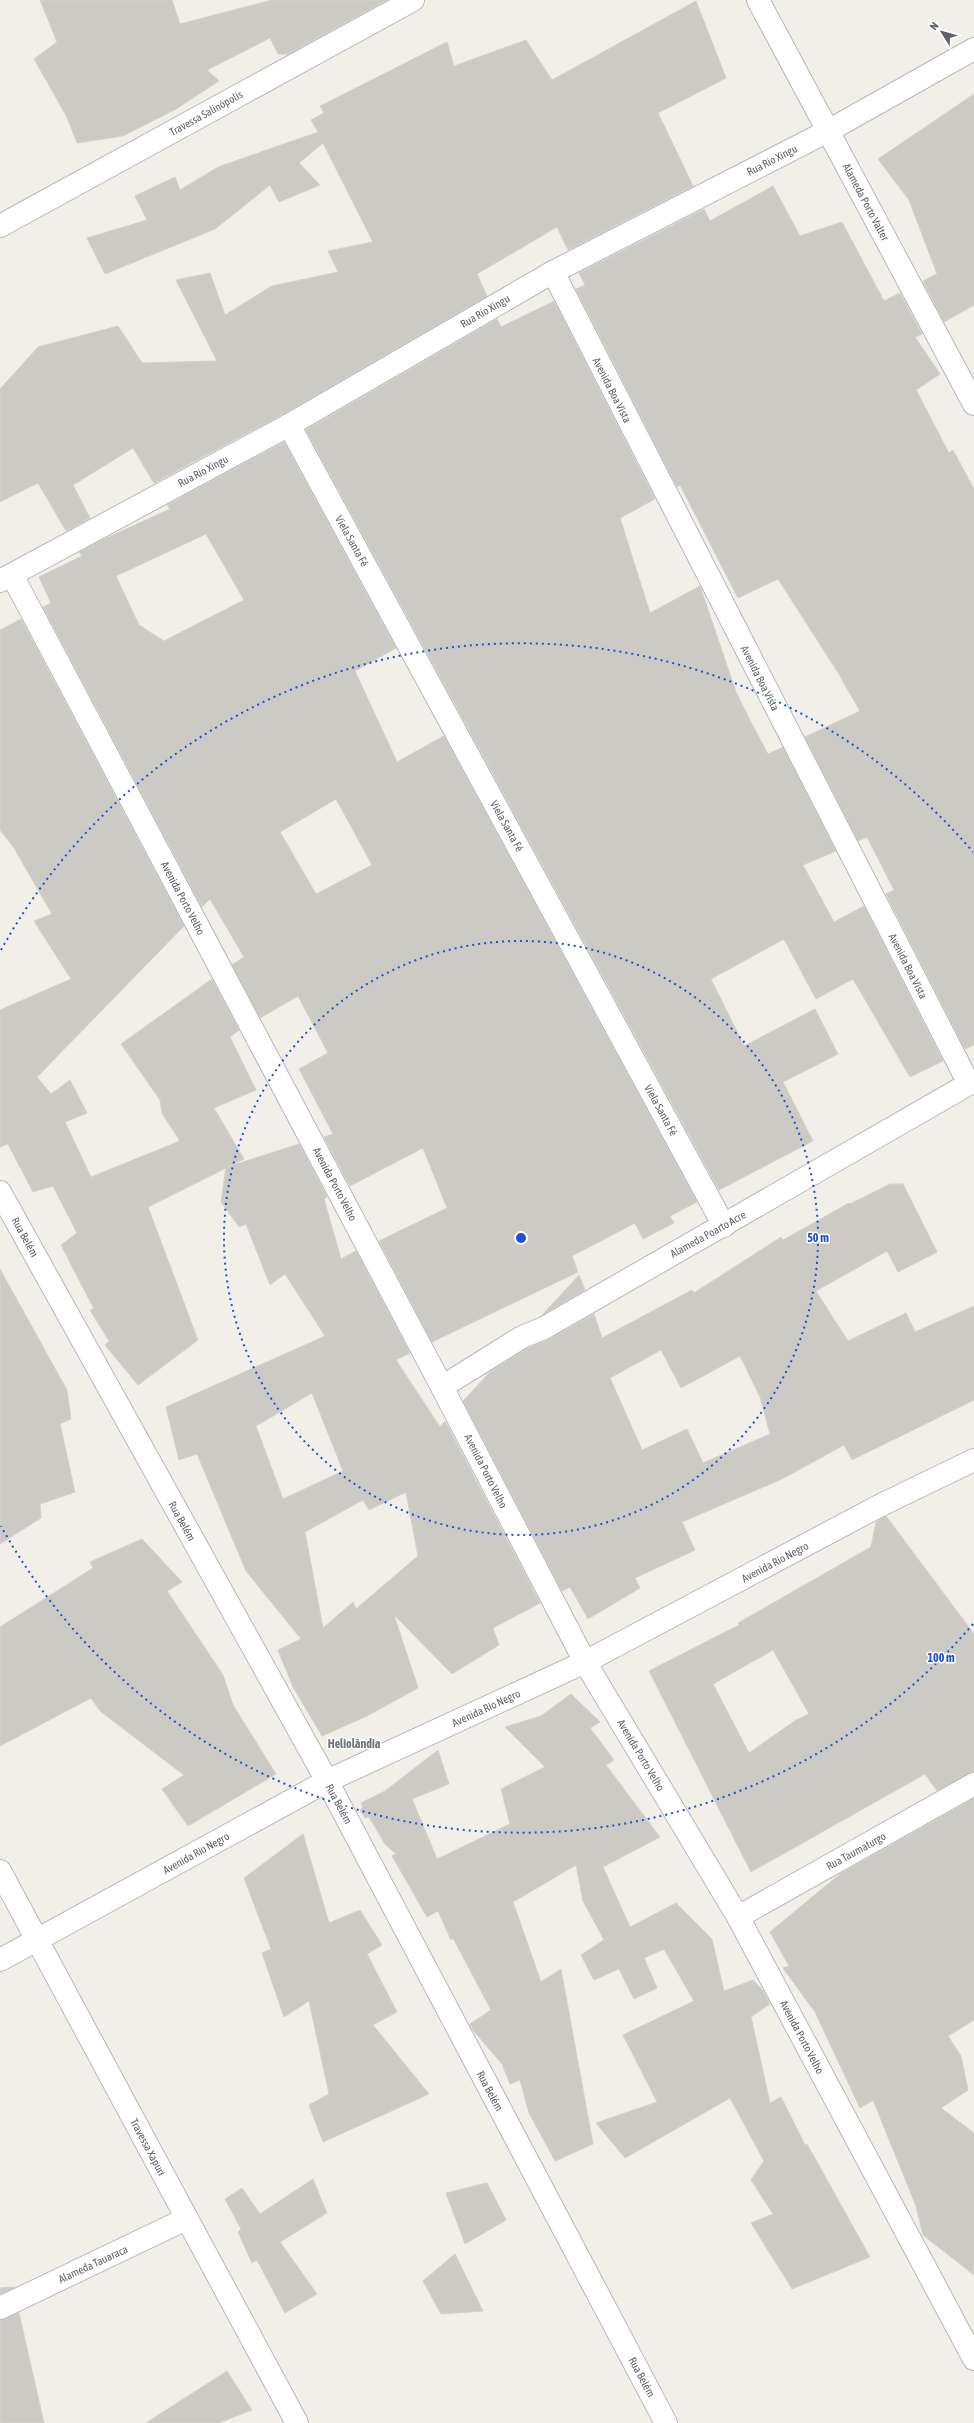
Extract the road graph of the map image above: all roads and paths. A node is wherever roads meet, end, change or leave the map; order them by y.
1 (413, 0) edge
2 (758, 0) edge
3 (974, 49) edge
4 (828, 132) junction
5 (0, 226) edge
6 (553, 272) junction
7 (974, 404) edge
8 (289, 425) junction
9 (6, 578) edge
10 (971, 1082) edge
11 (0, 1192) edge
12 (724, 1226) junction
13 (442, 1387) junction
14 (974, 1460) edge
15 (585, 1662) junction
16 (327, 1781) junction
17 (974, 1784) edge
18 (0, 1871) edge
19 (738, 1917) junction
20 (37, 1940) junction
21 (0, 1960) edge
22 (186, 2219) junction
23 (0, 2308) edge
24 (974, 2359) edge
25 (297, 2423) edge
26 (666, 2423) edge

1 - 5 street, Travessa Salinópolis
2 - 4 street, Alameda Porto Valter
3 - 4 street, Rua Rio Xingu
4 - 6 street, Rua Rio Xingu
4 - 7 street, Alameda Porto Valter
6 - 8 street, Rua Rio Xingu
6 - 10 street, Avenida Boa Vista
8 - 9 street, Rua Rio Xingu
8 - 12 street, Viela Santa Fé
9 - 13 street, Avenida Porto Velho
10 - 12 street, Alameda Poarto Acre
11 - 16 street, Rua Belém
12 - 13 street, Alameda Poarto Acre
13 - 15 street, Avenida Porto Velho
14 - 15 street, Avenida Rio Negro
15 - 16 street, Avenida Rio Negro
15 - 19 street, Avenida Porto Velho
16 - 20 street, Avenida Rio Negro
16 - 26 street, Rua Belém
17 - 19 street, Rua Taumaturgo
18 - 20 street, Travessa Xapuri
19 - 24 street, Avenida Porto Velho
20 - 21 street, Avenida Rio Negro
20 - 22 street, Travessa Xapuri
22 - 23 street, Alameda Tauaraca
22 - 25 street, Travessa Xapuri

